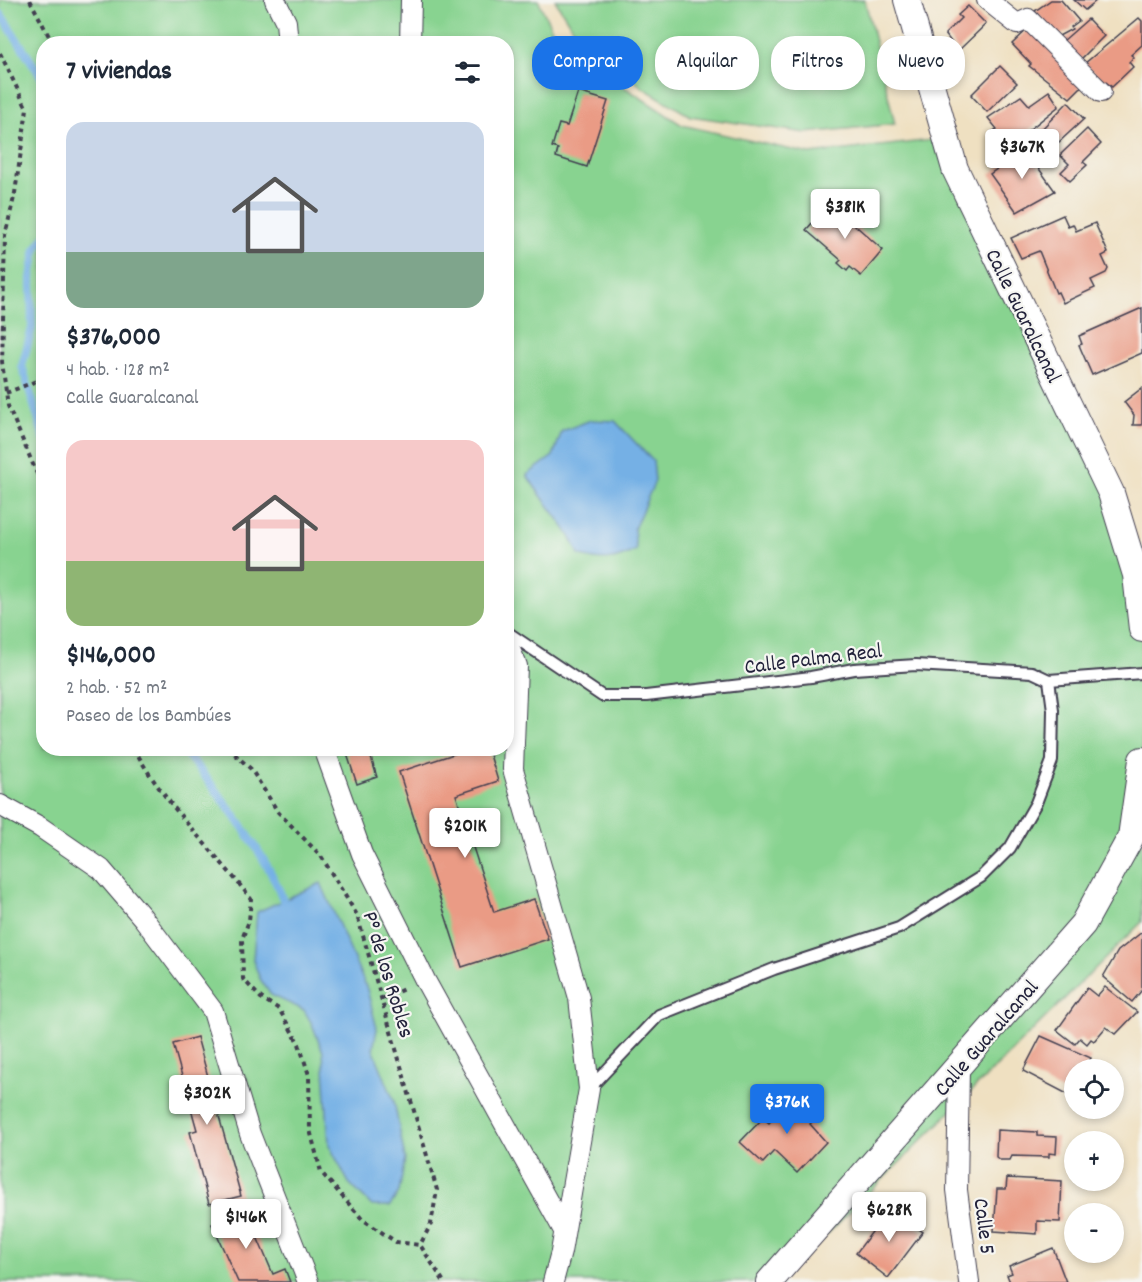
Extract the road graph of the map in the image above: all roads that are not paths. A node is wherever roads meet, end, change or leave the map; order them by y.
1 (275, 0) edge
2 (411, 0) edge
3 (907, 0) edge
4 (987, 0) edge
5 (287, 36) edge
6 (410, 36) edge
7 (1101, 92) dead end
8 (1142, 630) edge
9 (514, 637) edge
10 (514, 659) edge
11 (1142, 673) edge
12 (1049, 680) junction
13 (514, 744) edge
14 (327, 756) edge
15 (514, 756) edge
16 (1142, 760) edge
17 (0, 805) edge
18 (1136, 836) edge
19 (958, 1068) junction
20 (589, 1089) junction
21 (564, 1231) junction
22 (308, 1282) edge
23 (553, 1282) edge
24 (769, 1282) edge
25 (969, 1282) edge

1 - 5 street
2 - 6 street
3 - 8 street, Calle Guaralcanal
4 - 7 street
9 - 12 lane, Calle Palma Real
10 - 13 street
11 - 12 lane, Calle Palma Real
12 - 20 lane
14 - 21 street
15 - 20 street
16 - 18 street, Calle Guaralcanal
17 - 22 street
18 - 19 street, Calle Guaralcanal
19 - 24 street, Calle Guaralcanal
19 - 25 street, Calle 5
20 - 21 street
21 - 23 street

